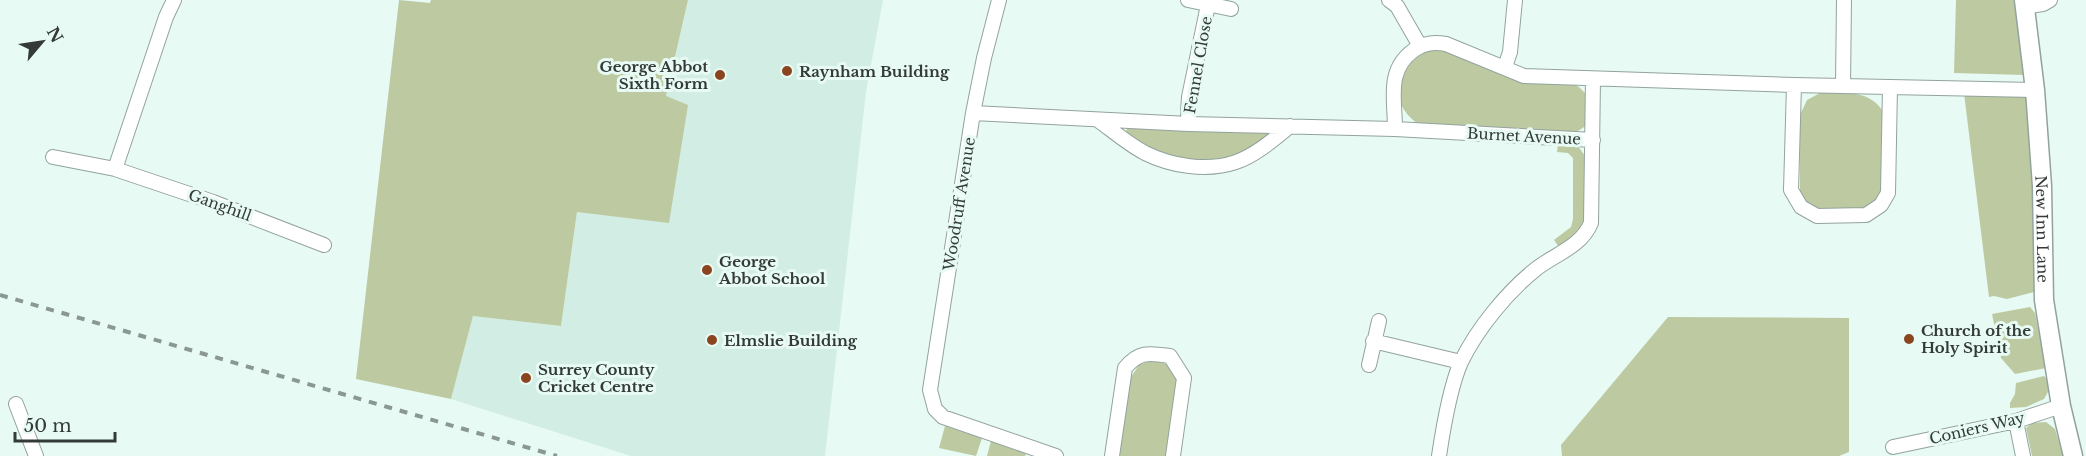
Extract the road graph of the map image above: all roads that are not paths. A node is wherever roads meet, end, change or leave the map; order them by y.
1 (174, 0) edge
2 (999, 0) edge
3 (1188, 0) edge
4 (1389, 0) edge
5 (1515, 0) edge
6 (1844, 0) edge
7 (2050, 0) edge
8 (2024, 3) edge
9 (1208, 5) junction
10 (1231, 9) dead end
11 (1420, 46) junction
12 (1505, 67) junction
13 (1593, 79) junction
14 (1794, 85) junction
15 (1843, 86) junction
16 (1890, 87) junction
17 (2034, 90) junction
18 (974, 113) junction
19 (1098, 120) junction
20 (1189, 124) junction
21 (1290, 126) junction
22 (1395, 129) junction
23 (1593, 140) junction
24 (53, 157) dead end
25 (115, 169) junction
26 (324, 245) dead end
27 (1379, 321) dead end
28 (1373, 341) junction
29 (1461, 362) junction
30 (1369, 365) dead end
31 (16, 404) dead end
32 (2061, 406) junction
33 (2016, 421) junction
34 (1893, 447) dead end
35 (36, 456) edge
36 (1056, 456) edge
37 (1112, 456) edge
38 (1173, 456) edge
39 (1439, 456) edge
40 (2023, 456) edge
41 (2073, 456) edge

1 - 25 street
2 - 18 street, Woodruff Avenue
3 - 9 street, Fennel Close
4 - 11 street
5 - 12 street
6 - 15 street
7 - 8 street
8 - 17 main road, New Inn Lane
9 - 10 street, Fennel Close
9 - 20 street, Fennel Close
11 - 12 street
11 - 22 street
12 - 13 street
13 - 14 street
13 - 23 street, Burnet Avenue
14 - 15 street
14 - 16 street
15 - 16 street
16 - 17 street
17 - 32 main road, New Inn Lane
18 - 19 street, Burnet Avenue
18 - 36 street, Woodruff Avenue
19 - 20 street, Burnet Avenue
19 - 21 street
20 - 21 street, Burnet Avenue
21 - 22 street, Burnet Avenue
22 - 23 street, Burnet Avenue
23 - 29 street
24 - 25 street, Ganghill
25 - 26 street, Ganghill
27 - 28 street
28 - 29 street
28 - 30 street
29 - 39 street
31 - 35 street
32 - 33 street, Coniers Way
32 - 41 main road, New Inn Lane
33 - 34 street, Coniers Way
33 - 40 street
37 - 38 street

